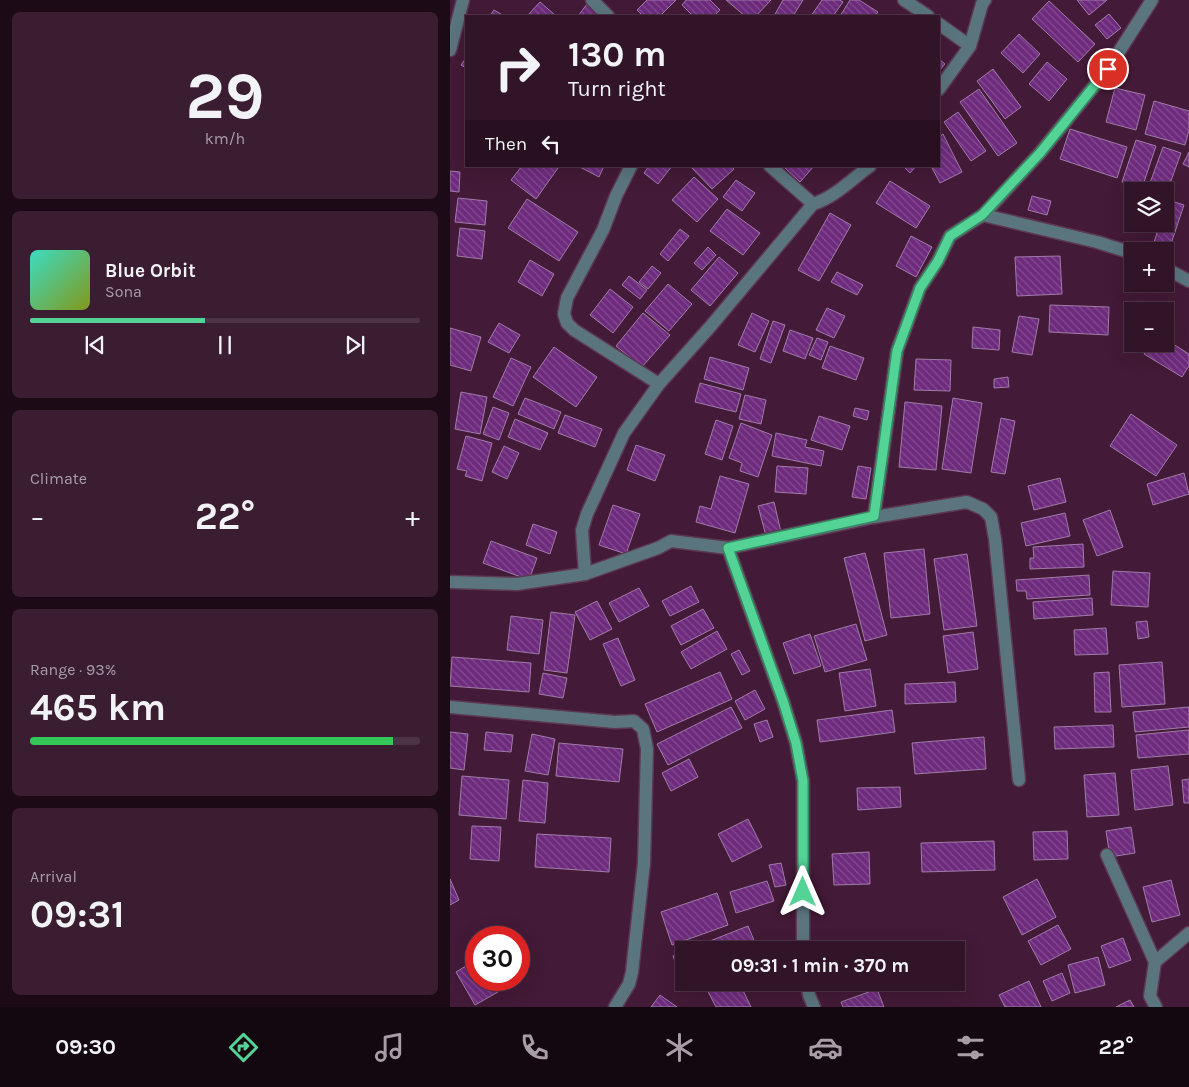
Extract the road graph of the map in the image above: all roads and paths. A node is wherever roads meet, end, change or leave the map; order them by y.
1 (463, 0) edge
2 (592, 0) edge
3 (904, 0) edge
4 (985, 0) edge
5 (1152, 0) edge
6 (607, 15) edge
7 (926, 15) edge
8 (940, 25) edge
9 (970, 46) junction
10 (450, 50) edge
11 (940, 88) edge
12 (630, 167) edge
13 (771, 167) edge
14 (869, 167) edge
15 (812, 204) junction
16 (982, 215) junction
17 (1124, 250) edge
18 (1174, 273) edge
19 (1189, 281) edge
20 (659, 384) junction
21 (874, 516) junction
22 (728, 548) junction
23 (584, 574) junction
24 (450, 576) edge
25 (450, 582) edge
26 (450, 707) edge
27 (1019, 780) dead end
28 (1107, 855) dead end
29 (1189, 933) edge
30 (803, 941) edge
31 (1155, 962) junction
32 (808, 991) edge
33 (615, 1007) edge
34 (814, 1007) edge
35 (1156, 1007) edge

1 - 10 street
2 - 6 street
3 - 7 street
4 - 9 street
5 - 16 street
8 - 9 street
9 - 11 street
12 - 20 street
13 - 15 street
14 - 15 street
15 - 20 street
16 - 17 street
16 - 21 street
18 - 19 street
20 - 23 street
21 - 22 street
21 - 27 street
22 - 23 street
22 - 30 street
23 - 25 street
24 - 25 street
26 - 33 street
28 - 31 street
29 - 31 street
31 - 35 street
32 - 34 street

